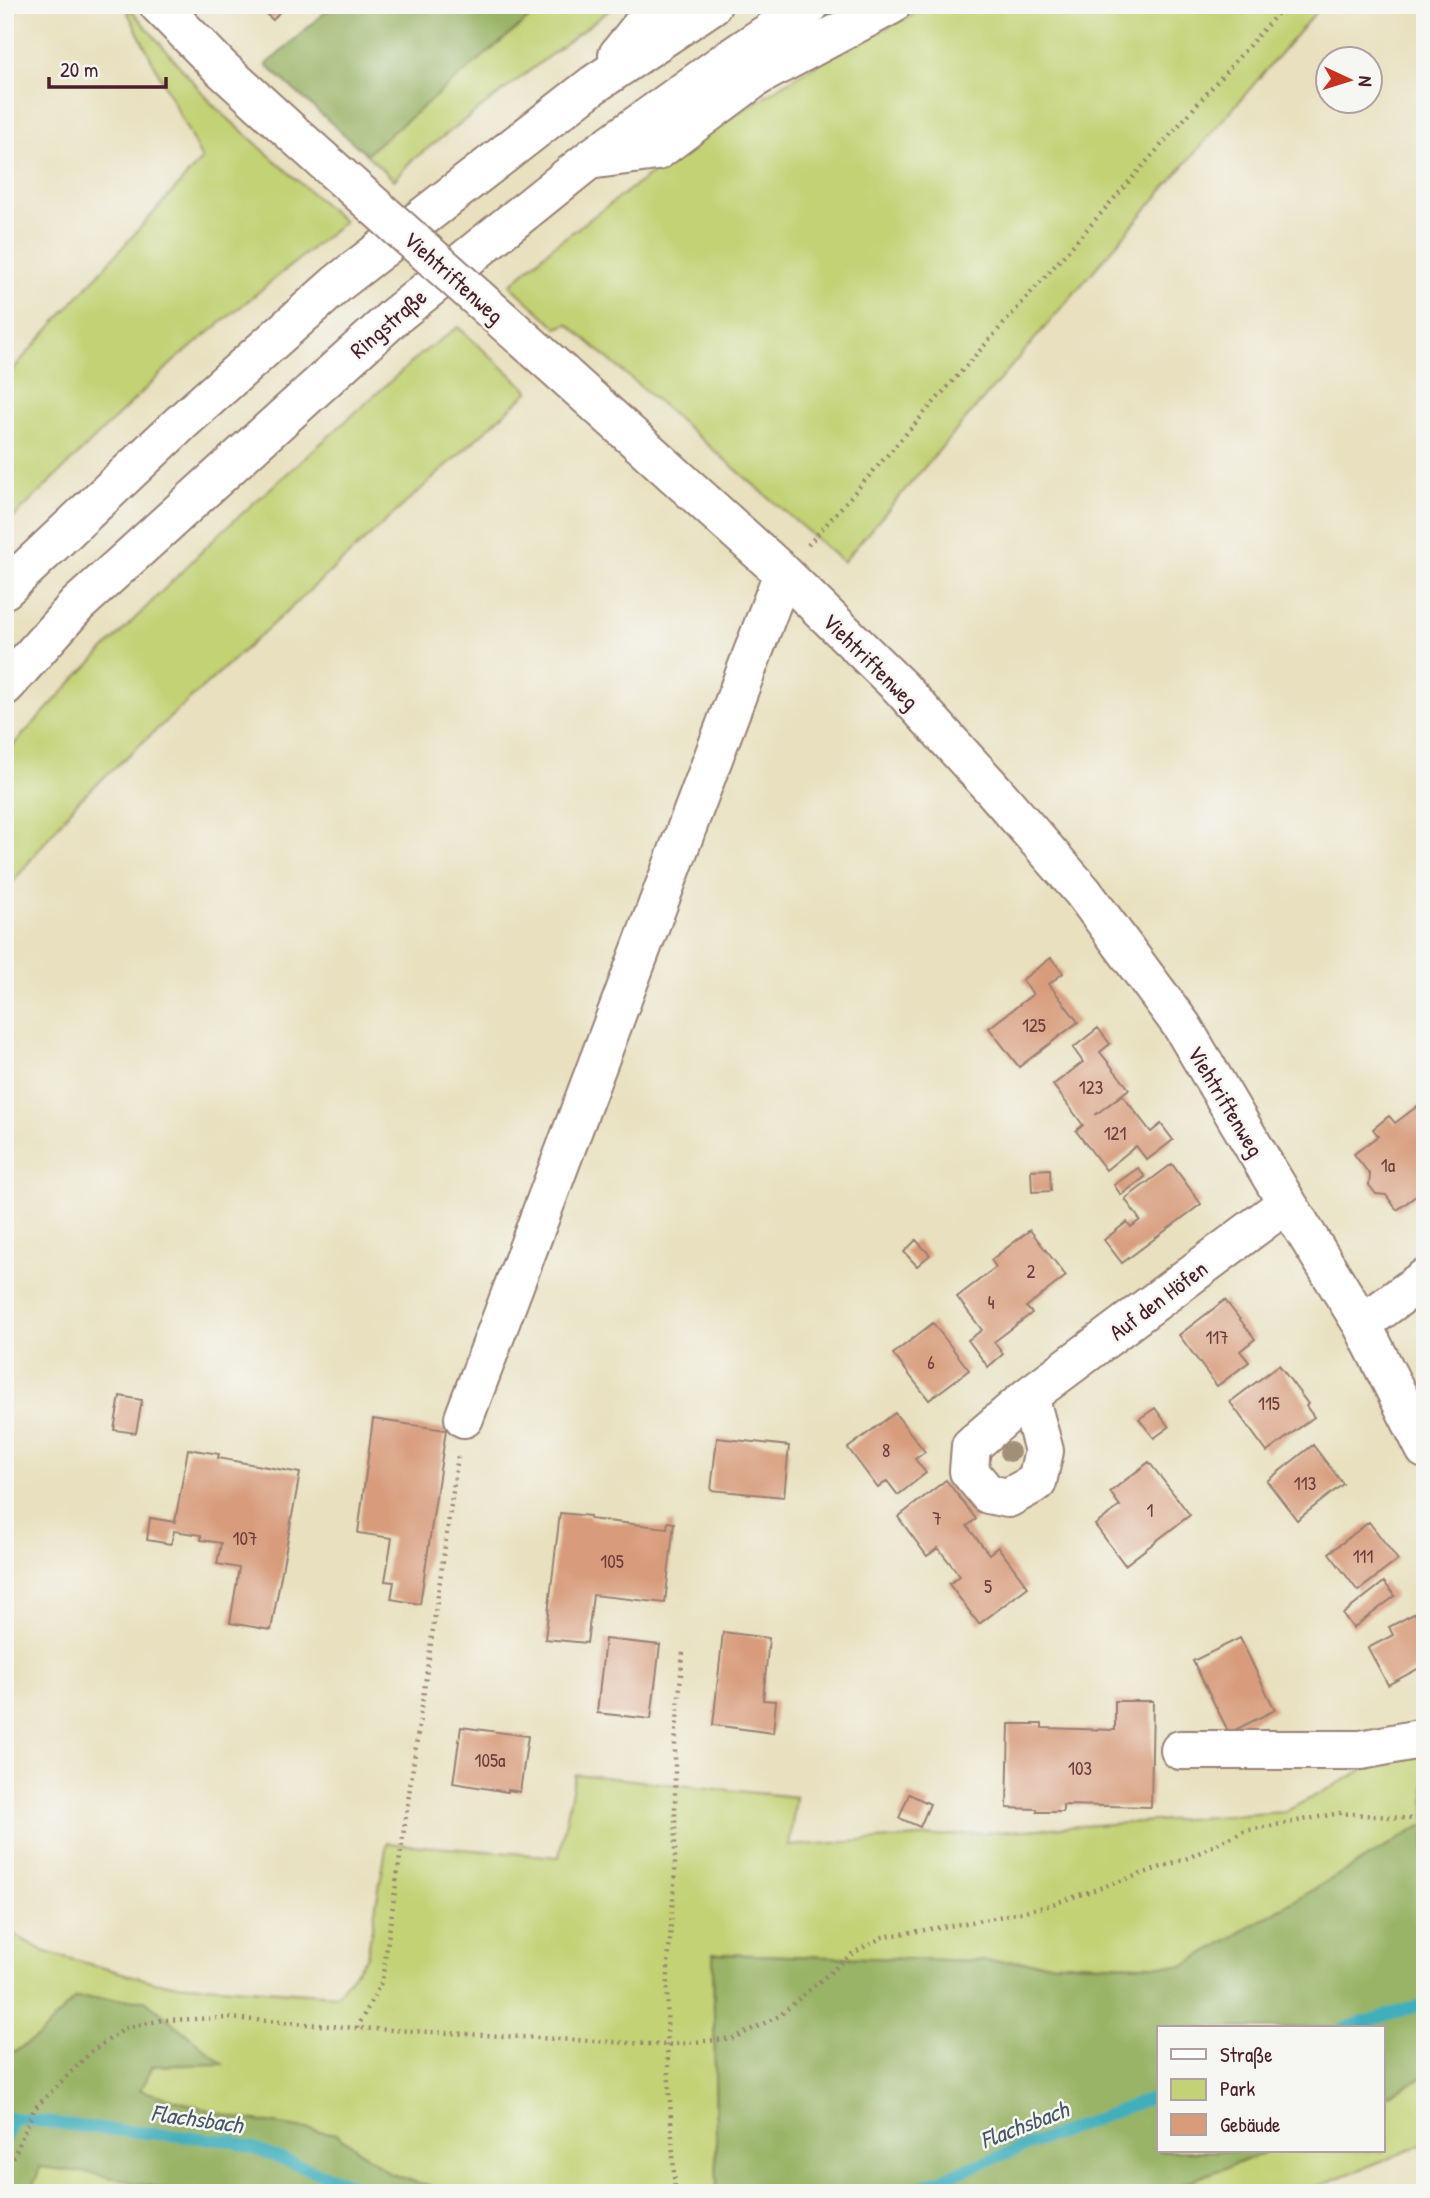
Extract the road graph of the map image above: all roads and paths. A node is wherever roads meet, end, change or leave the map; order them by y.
1 (159, 5) edge
2 (659, 5) edge
3 (712, 5) edge
4 (810, 5) edge
5 (891, 5) edge
6 (1284, 5) edge
7 (593, 85) junction
8 (590, 159) junction
9 (783, 573) junction
10 (5, 589) edge
11 (5, 686) edge
12 (1287, 1203) junction
13 (1425, 1278) edge
14 (1362, 1324) junction
15 (1029, 1396) dead end
16 (464, 1418) joint
17 (1425, 1450) edge
18 (683, 1651) dead end
19 (1425, 1738) edge
20 (1180, 1751) dead end
21 (1425, 1820) edge
22 (357, 2028) junction
23 (667, 2045) junction
24 (5, 2177) edge
25 (675, 2193) edge

1 - 9 main road, Viehtriftenweg, bridge
2 - 7 main road
3 - 7 main road
4 - 8 main road, Ringstraße
5 - 8 main road
6 - 9 path
7 - 10 main road
8 - 11 main road, Ringstraße
9 - 12 main road, Viehtriftenweg
9 - 16 main road
12 - 14 main road, Viehtriftenweg
12 - 15 main road, Auf den Höfen
13 - 14 main road
14 - 17 main road, Viehtriftenweg
16 - 22 path
18 - 23 path
19 - 20 main road
21 - 23 path
22 - 23 path
22 - 24 path
23 - 25 path

